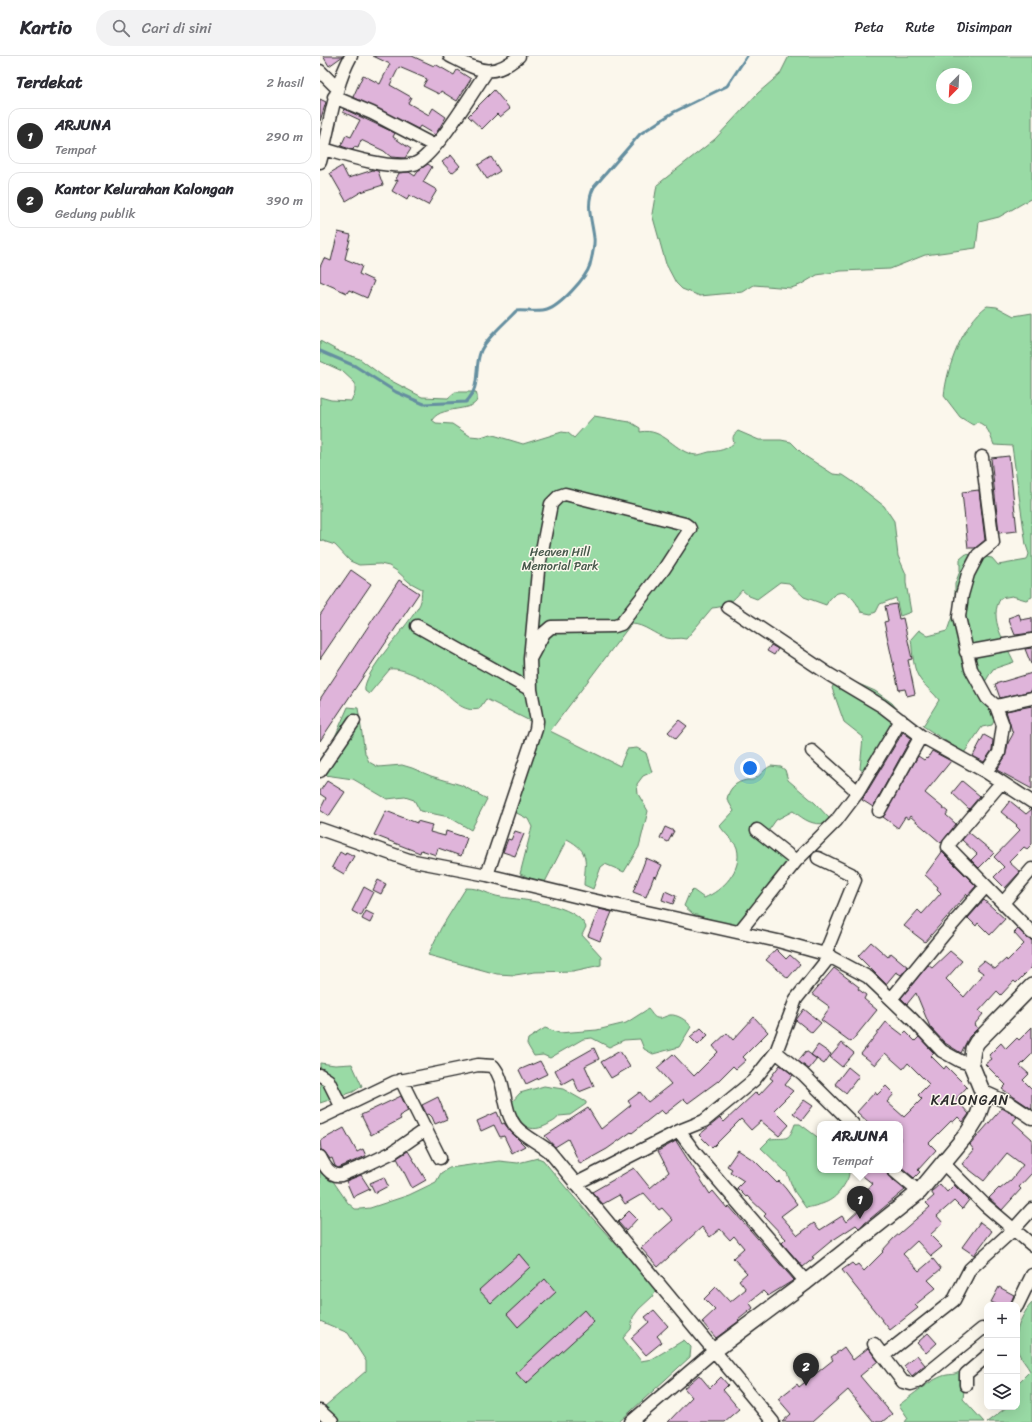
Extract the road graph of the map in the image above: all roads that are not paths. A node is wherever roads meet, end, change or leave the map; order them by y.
1 (351, 56) edge
2 (450, 56) edge
3 (519, 56) edge
4 (320, 71) edge
5 (487, 71) junction
6 (336, 93) junction
7 (435, 146) junction
8 (324, 150) junction
9 (320, 162) edge
10 (982, 457) dead end
11 (728, 607) dead end
12 (417, 626) dead end
13 (1032, 640) edge
14 (966, 652) junction
15 (530, 659) junction
16 (531, 690) junction
17 (1032, 698) edge
18 (996, 706) junction
19 (901, 720) junction
20 (354, 721) dead end
21 (921, 736) junction
22 (812, 751) dead end
23 (320, 771) edge
24 (986, 772) junction
25 (1001, 783) junction
26 (858, 792) junction
27 (1032, 802) edge
28 (879, 811) dead end
29 (320, 829) edge
30 (758, 830) dead end
31 (818, 858) dead end
32 (796, 861) junction
33 (1032, 869) edge
34 (487, 875) junction
35 (986, 886) junction
36 (1003, 903) junction
37 (739, 932) junction
38 (1032, 933) edge
39 (828, 955) junction
40 (1032, 986) edge
41 (892, 998) junction
42 (776, 1052) junction
43 (971, 1064) junction
44 (320, 1075) edge
45 (401, 1080) junction
46 (982, 1091) junction
47 (342, 1108) junction
48 (320, 1118) edge
49 (1032, 1118) edge
50 (850, 1121) edge
51 (426, 1130) junction
52 (679, 1131) junction
53 (320, 1157) edge
54 (440, 1158) dead end
55 (943, 1162) junction
56 (897, 1173) edge
57 (576, 1184) junction
58 (919, 1192) junction
59 (1032, 1209) edge
60 (1014, 1229) junction
61 (1032, 1245) edge
62 (1032, 1275) edge
63 (806, 1282) junction
64 (1019, 1302) edge
65 (984, 1328) edge
66 (874, 1344) dead end
67 (715, 1350) junction
68 (884, 1356) junction
69 (984, 1359) edge
70 (966, 1385) dead end
71 (320, 1411) edge
72 (332, 1422) edge
73 (631, 1422) edge
74 (774, 1422) edge

1 - 6 street
2 - 5 street
3 - 5 street
4 - 6 street
5 - 7 street
6 - 7 street
6 - 8 street
7 - 8 street
8 - 9 street
10 - 14 street
11 - 19 street
12 - 16 street
13 - 14 street
14 - 18 street
15 - 15 street
15 - 16 street
16 - 34 street
17 - 18 street
18 - 24 street
19 - 21 street
19 - 26 street
20 - 23 street
21 - 24 street
21 - 28 street
22 - 26 street
24 - 25 street
25 - 27 street
25 - 35 street
26 - 32 street
29 - 34 street
30 - 32 street
31 - 39 street
32 - 37 street
33 - 36 street
34 - 37 street
35 - 36 street
35 - 41 street
36 - 38 street
37 - 39 street
39 - 41 street
39 - 42 street
40 - 43 main road
41 - 43 street
42 - 50 street
42 - 52 street
43 - 46 main road
44 - 47 street
45 - 47 street
45 - 51 street
45 - 57 street
46 - 49 street
46 - 55 main road
47 - 48 street
51 - 53 street
51 - 54 street
52 - 57 street
52 - 63 street
55 - 58 main road
55 - 60 street
56 - 58 street
57 - 67 street
58 - 63 main road
59 - 60 street
60 - 61 street
60 - 68 street
62 - 64 street
63 - 67 main road
65 - 68 street
66 - 68 street
67 - 73 street
67 - 74 street
69 - 70 street
71 - 72 street

